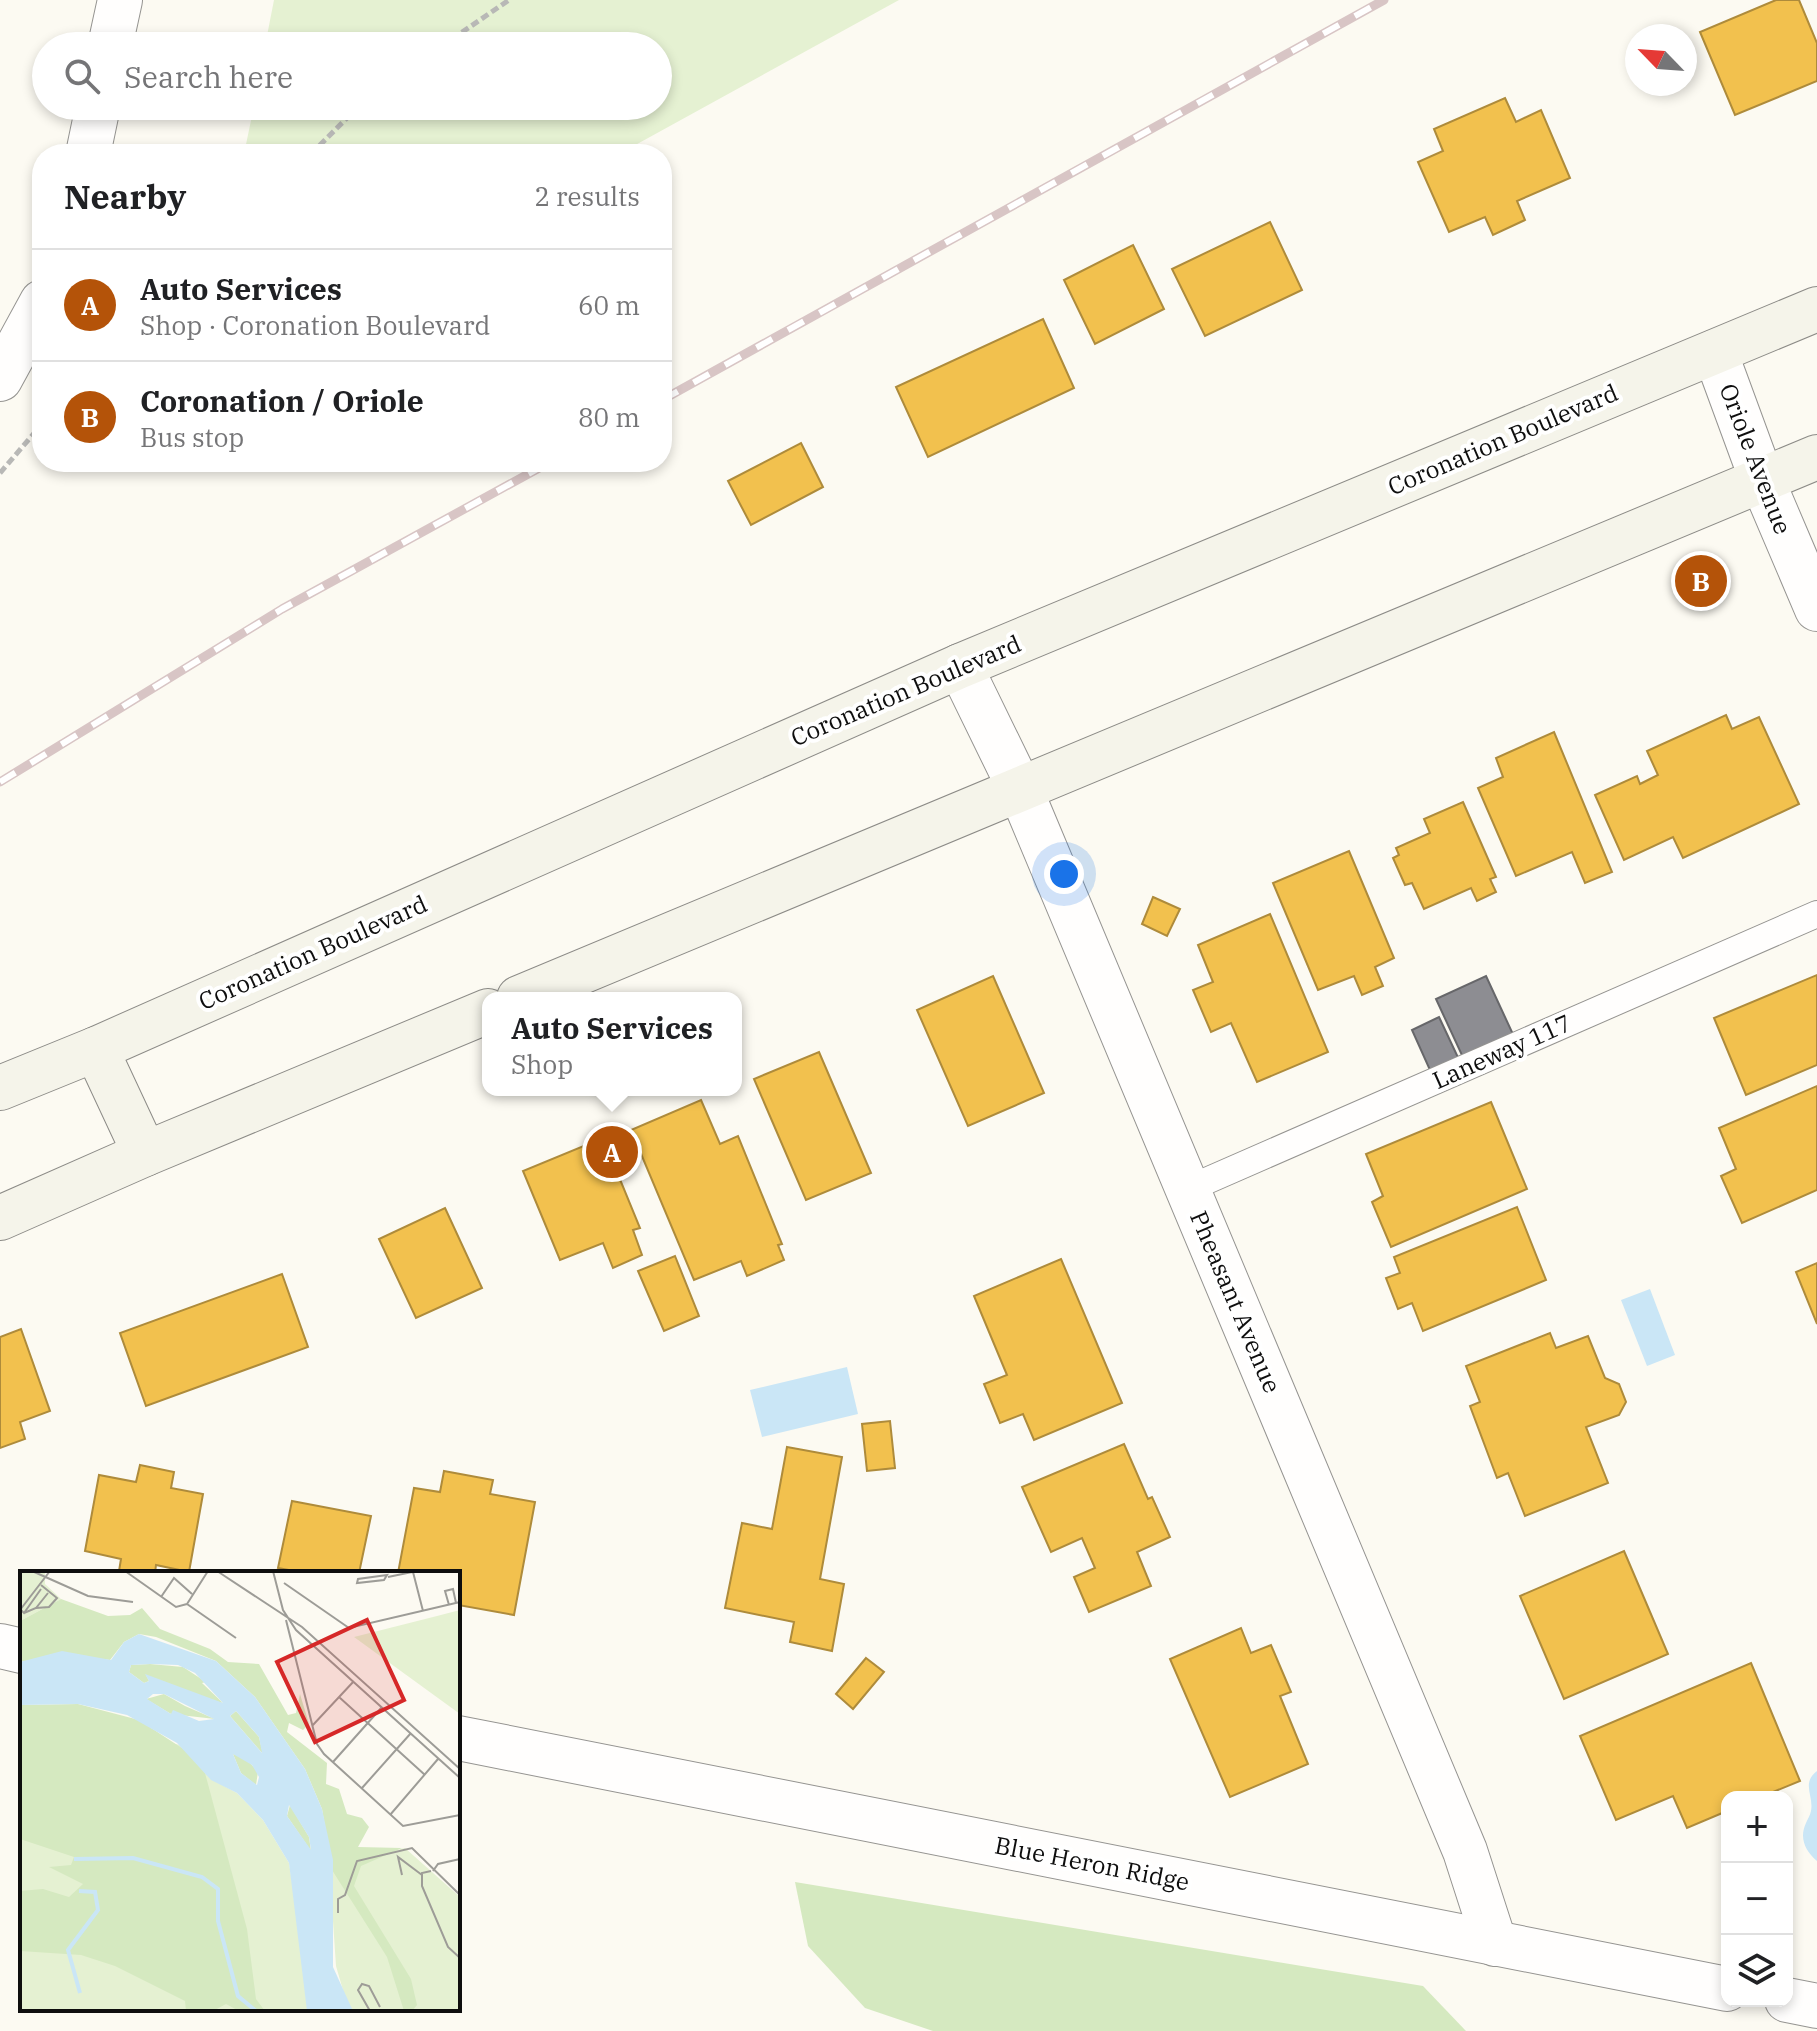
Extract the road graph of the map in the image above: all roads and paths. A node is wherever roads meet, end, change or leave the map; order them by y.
1 (120, 0) edge
2 (509, 0) edge
3 (113, 32) edge
4 (462, 32) edge
5 (95, 120) edge
6 (345, 120) edge
7 (90, 144) edge
8 (321, 144) edge
9 (1817, 309) edge
10 (32, 320) edge
11 (1715, 352) junction
12 (0, 379) edge
13 (32, 436) edge
14 (1817, 457) edge
15 (0, 473) edge
16 (1762, 480) junction
17 (1817, 609) edge
18 (960, 666) junction
19 (1020, 789) junction
20 (1817, 914) edge
21 (533, 992) edge
22 (482, 1014) edge
23 (96, 1049) junction
24 (0, 1088) edge
25 (145, 1154) junction
26 (1188, 1189) junction
27 (0, 1218) edge
28 (0, 1646) edge
29 (20, 1651) edge
30 (460, 1738) edge
31 (1495, 1944) junction
32 (1721, 1988) edge
33 (1793, 2001) edge
34 (1817, 2006) edge

1 - 3 street
2 - 4 path
5 - 7 street
6 - 8 path
9 - 11 main road, Coronation Boulevard
10 - 12 street
11 - 16 street, Oriole Avenue
11 - 18 main road, Coronation Boulevard
13 - 15 path
14 - 16 main road
16 - 17 street, Oriole Avenue
16 - 19 main road
18 - 19 street, Pheasant Avenue
18 - 23 main road, Coronation Boulevard
19 - 21 main road
19 - 26 street, Pheasant Avenue
20 - 26 lane, Laneway 117
22 - 25 main road
23 - 24 main road, Coronation Boulevard
23 - 25 main road
25 - 27 main road
26 - 31 street, Pheasant Avenue
28 - 29 street
30 - 31 street, Blue Heron Ridge
31 - 32 street, Blue Heron Ridge
33 - 34 street

